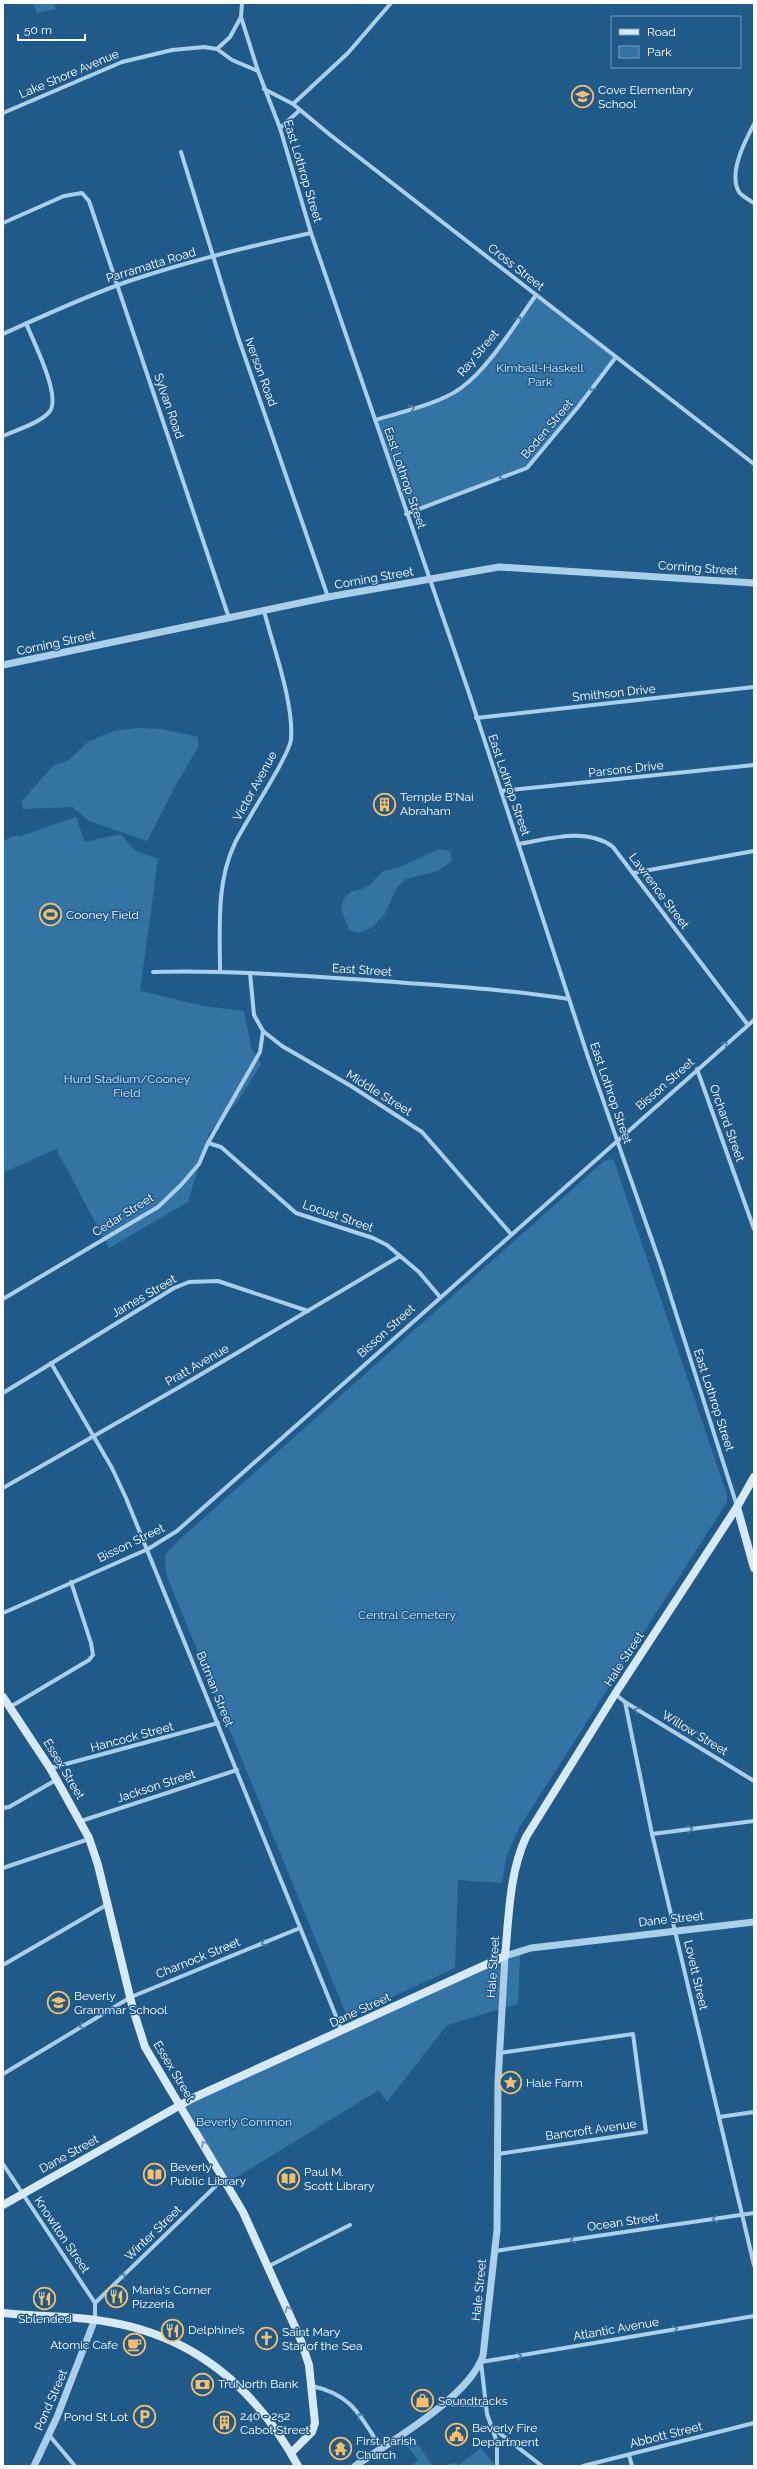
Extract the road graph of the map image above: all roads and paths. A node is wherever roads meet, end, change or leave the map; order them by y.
1 (242, 3) edge
2 (391, 3) edge
3 (241, 17) junction
4 (217, 49) junction
5 (258, 71) junction
6 (264, 89) junction
7 (293, 104) junction
8 (300, 110) junction
9 (3, 113) edge
10 (754, 124) edge
11 (280, 128) junction
12 (181, 152) dead end
13 (754, 203) edge
14 (3, 223) edge
15 (311, 233) junction
16 (213, 256) junction
17 (118, 285) junction
18 (536, 295) junction
19 (26, 323) junction
20 (3, 334) edge
21 (616, 357) junction
22 (375, 420) junction
23 (3, 436) edge
24 (754, 464) edge
25 (406, 514) junction
26 (429, 579) junction
27 (754, 583) edge
28 (328, 597) junction
29 (264, 611) junction
30 (229, 618) junction
31 (3, 665) edge
32 (754, 687) edge
33 (476, 718) junction
34 (754, 765) edge
35 (501, 791) junction
36 (519, 844) junction
37 (754, 851) edge
38 (634, 873) junction
39 (220, 971) junction
40 (153, 972) dead end
41 (250, 973) junction
42 (569, 999) junction
43 (754, 1020) edge
44 (748, 1025) junction
45 (263, 1031) junction
46 (697, 1069) junction
47 (616, 1141) junction
48 (208, 1143) junction
49 (754, 1228) edge
50 (511, 1234) junction
51 (400, 1256) junction
52 (440, 1297) junction
53 (3, 1299) edge
54 (308, 1311) junction
55 (51, 1363) junction
56 (3, 1393) edge
57 (93, 1435) junction
58 (754, 1477) edge
59 (3, 1488) edge
60 (737, 1507) junction
61 (148, 1549) junction
62 (754, 1568) edge
63 (71, 1582) junction
64 (3, 1613) edge
65 (615, 1694) junction
66 (3, 1697) edge
67 (624, 1702) junction
68 (10, 1707) junction
69 (218, 1723) junction
70 (50, 1768) junction
71 (237, 1770) junction
72 (57, 1780) junction
73 (754, 1781) edge
74 (3, 1808) edge
75 (81, 1821) junction
76 (754, 1821) edge
77 (652, 1834) junction
78 (89, 1840) junction
79 (3, 1868) edge
80 (108, 1904) junction
81 (754, 1922) edge
82 (300, 1928) junction
83 (676, 1931) junction
84 (505, 1956) junction
85 (3, 1965) edge
86 (131, 1997) junction
87 (343, 2031) junction
88 (499, 2053) junction
89 (3, 2074) edge
90 (180, 2104) junction
91 (754, 2112) edge
92 (719, 2117) junction
93 (498, 2154) junction
94 (3, 2164) edge
95 (224, 2178) junction
96 (22, 2194) junction
97 (3, 2205) edge
98 (754, 2213) edge
99 (742, 2215) junction
100 (350, 2225) dead end
101 (495, 2251) junction
102 (754, 2265) edge
103 (269, 2266) junction
104 (95, 2303) junction
105 (3, 2313) edge
106 (754, 2316) edge
107 (95, 2319) junction
108 (481, 2362) junction
109 (312, 2386) junction
110 (443, 2404) junction
111 (486, 2405) junction
112 (754, 2423) edge
113 (494, 2429) junction
114 (49, 2435) junction
115 (382, 2448) junction
116 (291, 2453) junction
117 (629, 2455) junction
118 (34, 2466) edge
119 (75, 2466) edge
120 (298, 2466) edge
121 (355, 2466) edge
122 (496, 2466) edge
123 (542, 2466) edge
124 (583, 2466) edge
125 (632, 2466) edge

1 - 3 street
2 - 7 street
3 - 4 street
3 - 5 street, East Lothrop Street
4 - 5 street
4 - 9 street, Lake Shore Avenue
5 - 6 street, East Lothrop Street
6 - 7 street, Cross Street
6 - 11 street, East Lothrop Street
7 - 8 street, Cross Street
8 - 11 street
8 - 18 street, Cross Street
10 - 13 street
11 - 15 street, East Lothrop Street
12 - 16 street, Iverson Road
14 - 17 street, Sylvan Road
15 - 16 street, Parramatta Road
15 - 22 street, East Lothrop Street
16 - 17 street, Parramatta Road
16 - 28 street, Iverson Road
17 - 19 street, Parramatta Road
17 - 30 street, Sylvan Road
18 - 21 street, Cross Street
22 -> 18 street, Ray Street
19 - 20 street, Parramatta Road
19 - 23 street
21 - 24 street, Cross Street
21 -> 25 street, Boden Street
22 - 25 street, East Lothrop Street
25 - 26 street, East Lothrop Street
26 - 27 street, Corning Street
26 - 28 street, Corning Street
26 - 33 street, East Lothrop Street
28 - 29 street, Corning Street
29 - 30 street, Corning Street
29 - 39 street, Victor Avenue
30 - 31 street, Corning Street
32 - 33 street, Smithson Drive
33 - 35 street, East Lothrop Street
34 - 35 street, Parsons Drive
35 - 36 street, East Lothrop Street
36 - 38 street, Lawrence Street
36 - 42 street, East Lothrop Street
37 - 38 street
38 - 44 street, Lawrence Street
39 - 40 street, East Street
39 - 41 street, East Street
41 - 42 street, East Street
41 - 45 street, Middle Street
42 - 47 street, East Lothrop Street
43 - 44 street, Bisson Street
46 -> 44 street, Bisson Street
45 - 48 street, Cedar Street
45 - 50 street, Middle Street
46 - 47 street, Bisson Street
46 - 49 street, Orchard Street
47 - 50 street, Bisson Street
47 - 60 street, East Lothrop Street
48 - 51 street, Locust Street
48 - 53 street, Cedar Street
50 - 52 street, Bisson Street
51 - 52 street, Locust Street
51 - 54 street, Pratt Avenue
52 - 61 street, Bisson Street
54 - 55 street, James Street
54 - 57 street, Pratt Avenue
55 - 56 street, James Street
55 - 57 street, Butman Street
57 - 59 street, Pratt Avenue
57 - 61 street, Butman Street
58 - 60 main road, Hale Street
60 - 62 main road
60 - 65 main road, Hale Street
61 - 63 street, Bisson Street
61 - 69 street, Butman Street
63 - 64 street, Bisson Street
63 - 68 street
65 - 67 street
65 - 84 main road, Hale Street
66 - 68 main road, Essex Street
73 -> 67 street, Willow Street
67 - 77 street, Lovett Street
68 - 70 main road, Essex Street
69 - 70 street, Hancock Street
69 - 71 street, Butman Street
70 - 72 main road, Essex Street
71 - 75 street, Jackson Street
71 - 82 street, Butman Street
72 - 74 street
72 - 75 main road, Essex Street
75 - 78 main road, Essex Street
77 -> 76 street
77 - 83 street, Lovett Street
78 - 79 street
78 - 80 main road, Essex Street
80 - 85 street
80 - 86 main road, Essex Street
81 - 83 street, Dane Street
82 -> 86 street, Charnock Street
82 - 87 street, Butman Street
83 - 84 street, Dane Street
83 - 92 street, Lovett Street
84 - 87 main road, Dane Street
84 - 88 street, Hale Street
86 -> 89 street, Charnock Street
86 - 90 main road, Essex Street
87 - 90 main road, Dane Street
88 - 93 street, Hale Street
88 - 93 street, Bancroft Avenue
95 -> 90 main road, Essex Street
90 - 96 main road, Dane Street
91 - 92 street
92 - 99 street, Lovett Street
93 - 101 street, Hale Street
94 - 96 street, Knowlton Street
95 - 103 main road, Essex Street
104 -> 95 street, Winter Street
96 - 97 main road, Dane Street
96 - 104 street, Knowlton Street
98 - 99 street, Ocean Street
99 -> 101 street, Ocean Street
99 - 102 street, Lovett Street
100 - 103 street
101 - 108 street, Hale Street
109 -> 103 main road, Essex Street
104 - 107 street
105 - 107 main road
108 -> 106 street, Atlantic Avenue
107 - 114 street, Pond Street
107 - 116 main road
108 - 110 street, Hale Street
108 - 111 street
115 -> 109 street
109 - 116 main road, Essex Street
110 - 111 street
110 - 115 street, Hale Street
111 - 113 street
112 - 117 street, Abbott Street
113 - 122 street
113 - 123 street
114 - 118 street, Pond Street
114 - 119 street
115 - 121 street, Hale Street
116 - 120 main road
117 - 124 street, Abbott Street
117 - 125 street

